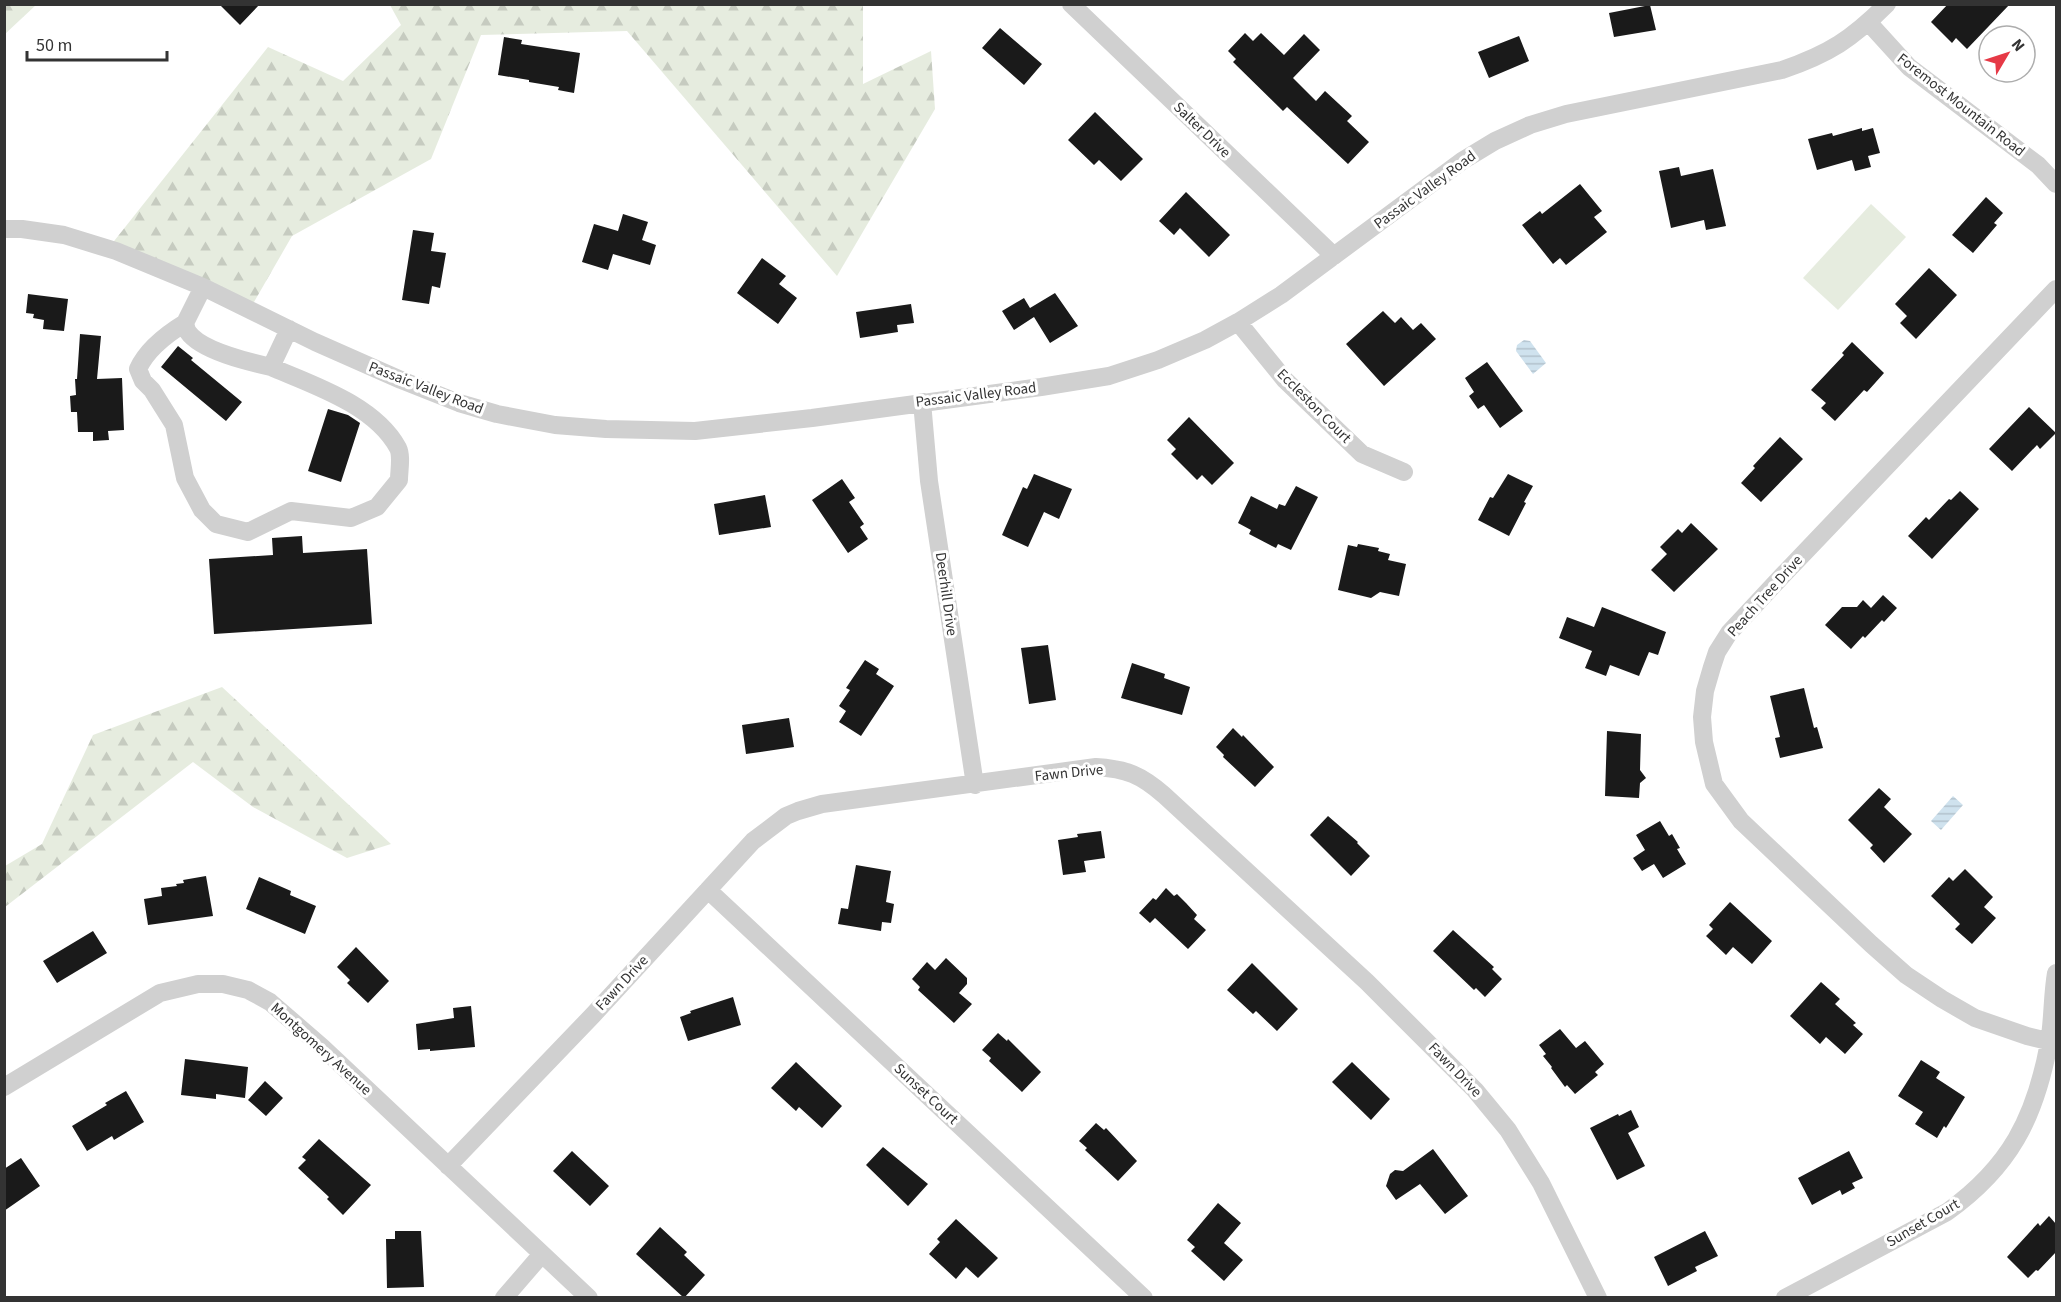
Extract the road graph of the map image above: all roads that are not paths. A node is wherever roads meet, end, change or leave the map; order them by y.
1 (1071, 4) edge
2 (1887, 4) edge
3 (1869, 23) junction
4 (2056, 184) edge
5 (4, 229) edge
6 (1334, 256) junction
7 (203, 287) junction
8 (2056, 289) edge
9 (1238, 322) junction
10 (185, 323) junction
11 (289, 329) junction
12 (271, 367) junction
13 (922, 402) junction
14 (1404, 472) dead end
15 (975, 784) junction
16 (708, 890) junction
17 (2056, 974) edge
18 (2053, 1042) edge
19 (4, 1087) edge
20 (448, 1166) junction
21 (542, 1254) junction
22 (504, 1298) edge
23 (589, 1298) edge
24 (1144, 1298) edge
25 (1598, 1298) edge
26 (1785, 1298) edge

1 - 6 street, Salter Drive
2 - 3 street, Passaic Valley Road
3 - 4 street, Foremost Mountain Road
3 - 6 street, Passaic Valley Road
5 - 7 street, Passaic Valley Road
6 - 9 street, Passaic Valley Road
7 - 10 street
7 - 11 street, Passaic Valley Road
8 - 18 street, Peach Tree Drive
9 - 13 street, Passaic Valley Road
9 - 14 street, Eccleston Court
10 - 12 street
10 - 12 street
11 - 12 street
11 - 13 street, Passaic Valley Road
13 - 15 street, Deerhill Drive
15 - 16 street, Fawn Drive
15 - 25 street, Fawn Drive
16 - 20 street, Fawn Drive
16 - 24 street, Sunset Court
17 - 18 street, Sunset Court
18 - 26 street, Sunset Court
19 - 20 street, Montgomery Avenue
20 - 21 street, Montgomery Avenue
21 - 22 street
21 - 23 street, Montgomery Avenue

